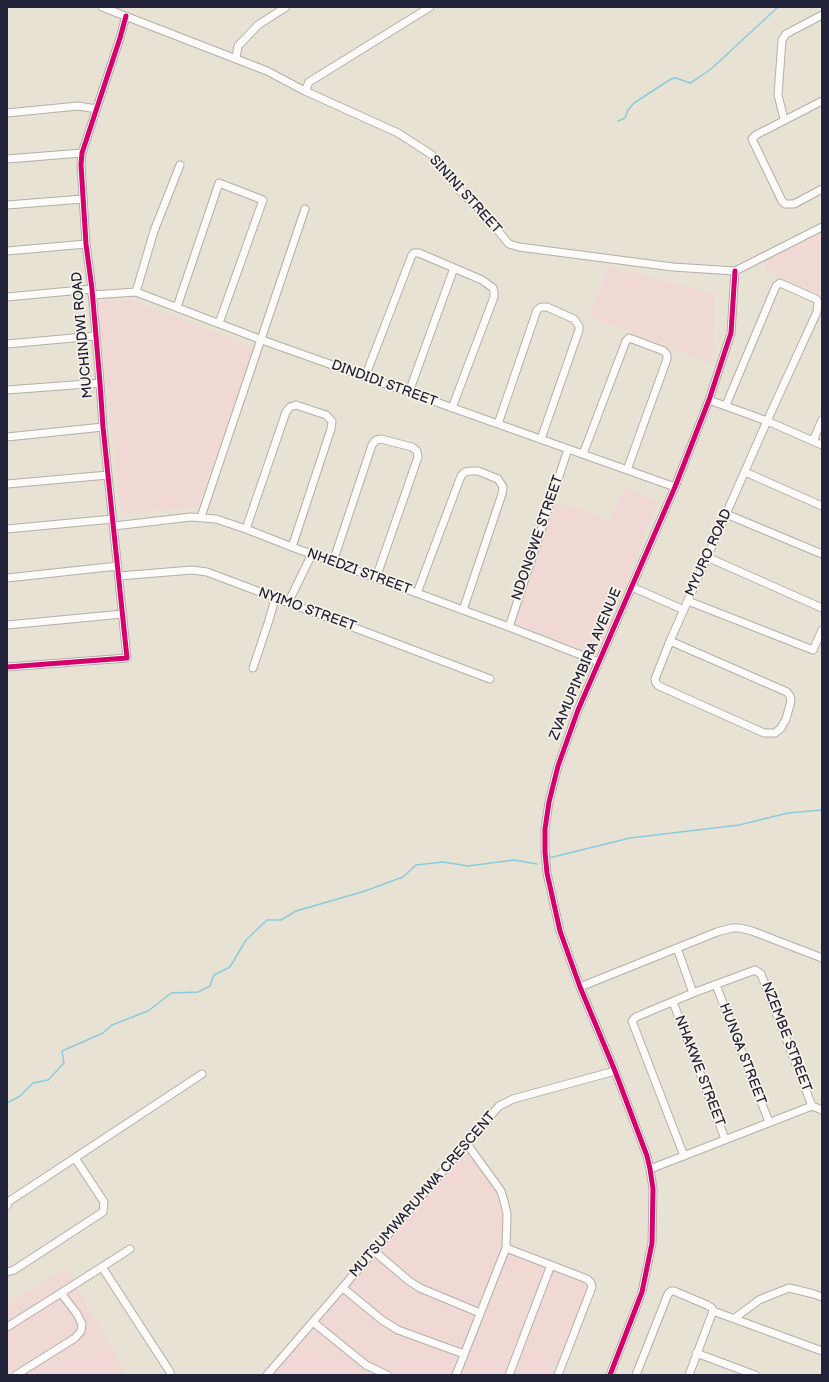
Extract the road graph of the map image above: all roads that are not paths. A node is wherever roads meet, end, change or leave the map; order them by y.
1 (102, 7) edge
2 (286, 7) edge
3 (430, 7) edge
4 (822, 15) edge
5 (126, 16) junction
6 (236, 58) junction
7 (305, 91) junction
8 (822, 100) edge
9 (97, 108) junction
10 (7, 113) edge
11 (784, 119) junction
12 (82, 153) junction
13 (7, 159) edge
14 (180, 165) dead end
15 (822, 189) edge
16 (83, 199) junction
17 (7, 205) edge
18 (305, 209) dead end
19 (822, 227) edge
20 (86, 244) junction
21 (7, 251) edge
22 (454, 268) junction
23 (735, 271) junction
24 (92, 292) junction
25 (136, 292) junction
26 (7, 297) edge
27 (177, 307) junction
28 (219, 323) junction
29 (95, 336) junction
30 (262, 340) junction
31 (7, 344) edge
32 (365, 377) junction
33 (100, 383) junction
34 (7, 390) edge
35 (409, 392) junction
36 (709, 400) junction
37 (726, 406) junction
38 (452, 408) junction
39 (822, 420) edge
40 (767, 421) junction
41 (498, 424) junction
42 (103, 427) junction
43 (7, 437) edge
44 (541, 439) junction
45 (813, 441) junction
46 (822, 445) edge
47 (568, 449) junction
48 (583, 454) junction
49 (627, 470) junction
50 (745, 472) junction
51 (108, 475) junction
52 (7, 484) edge
53 (675, 487) junction
54 (822, 506) edge
55 (726, 514) junction
56 (201, 517) junction
57 (113, 522) junction
58 (7, 529) edge
59 (246, 529) junction
60 (292, 547) junction
61 (312, 554) junction
62 (822, 554) edge
63 (707, 557) junction
64 (333, 562) junction
65 (118, 566) junction
66 (119, 576) junction
67 (7, 578) edge
68 (376, 578) junction
69 (632, 586) junction
70 (417, 593) junction
71 (275, 598) junction
72 (688, 601) junction
73 (288, 603) junction
74 (822, 608) edge
75 (463, 610) junction
76 (684, 610) junction
77 (123, 614) junction
78 (7, 625) edge
79 (509, 627) junction
80 (822, 630) edge
81 (670, 641) junction
82 (598, 662) junction
83 (7, 667) edge
84 (253, 668) dead end
85 (490, 679) dead end
86 (677, 948) junction
87 (822, 958) edge
88 (716, 985) junction
89 (580, 987) junction
90 (693, 993) junction
91 (673, 1002) junction
92 (615, 1071) junction
93 (202, 1074) dead end
94 (812, 1106) junction
95 (822, 1110) edge
96 (769, 1122) junction
97 (725, 1139) junction
98 (467, 1144) junction
99 (684, 1156) junction
100 (75, 1158) junction
101 (650, 1168) junction
102 (7, 1206) edge
103 (506, 1248) junction
104 (130, 1249) dead end
105 (374, 1251) junction
106 (551, 1265) junction
107 (102, 1267) junction
108 (7, 1272) edge
109 (343, 1288) junction
110 (61, 1294) junction
111 (822, 1297) edge
112 (713, 1311) junction
113 (480, 1313) junction
114 (735, 1318) junction
115 (313, 1322) junction
116 (7, 1326) edge
117 (822, 1351) edge
118 (696, 1353) junction
119 (464, 1354) junction
120 (170, 1372) dead end
121 (16, 1375) edge
122 (267, 1375) edge
123 (387, 1375) edge
124 (456, 1375) edge
125 (509, 1375) edge
126 (558, 1375) edge
127 (610, 1375) edge
128 (636, 1375) edge
129 (689, 1375) edge
130 (755, 1375) edge

1 - 5 street, SININI STREET
2 - 6 street
3 - 7 street
4 - 11 street
5 - 6 street, SININI STREET
5 - 9 street, MUCHINDWI ROAD
6 - 7 street, SININI STREET
7 - 23 street, SININI STREET
8 - 11 street
9 - 10 street
9 - 12 street, MUCHINDWI ROAD
11 - 15 street
12 - 13 street
12 - 16 street, MUCHINDWI ROAD
14 - 25 street
16 - 17 street
16 - 20 street, MUCHINDWI ROAD
18 - 30 street
19 - 23 street
20 - 21 street
20 - 24 street, MUCHINDWI ROAD
22 - 32 street
22 - 35 street
22 - 38 street
23 - 36 street, ZVAMUPIMBIRA AVENUE
24 - 25 street, DINDIDI STREET
24 - 26 street, DINDIDI STREET
24 - 29 street, MUCHINDWI ROAD
25 - 27 street, DINDIDI STREET
27 - 28 street, DINDIDI STREET
27 - 28 street
28 - 30 street, DINDIDI STREET
29 - 31 street
29 - 33 street, MUCHINDWI ROAD
30 - 32 street, DINDIDI STREET
30 - 56 street
32 - 35 street, DINDIDI STREET
33 - 34 street
33 - 42 street, MUCHINDWI ROAD
35 - 38 street, DINDIDI STREET
36 - 37 street
36 - 53 street, ZVAMUPIMBIRA AVENUE
37 - 40 street
37 - 40 street, MYURO ROAD
38 - 41 street, DINDIDI STREET
39 - 45 street
40 - 45 street
40 - 50 street, MYURO ROAD
41 - 44 street, DINDIDI STREET
41 - 44 street
42 - 43 street
42 - 51 street, MUCHINDWI ROAD
44 - 47 street, DINDIDI STREET
45 - 46 street
47 - 48 street, DINDIDI STREET
47 - 79 street, NDONGWE STREET
48 - 49 street, DINDIDI STREET
48 - 49 street
49 - 53 street, DINDIDI STREET
50 - 54 street
50 - 55 street, MYURO ROAD
51 - 52 street
51 - 57 street, MUCHINDWI ROAD
53 - 69 street, ZVAMUPIMBIRA AVENUE
55 - 62 street
55 - 63 street, MYURO ROAD
56 - 57 street, NHEDZI STREET
56 - 59 street, NHEDZI STREET
57 - 58 street, NHEDZI STREET
57 - 65 street, MUCHINDWI ROAD
59 - 60 street, NHEDZI STREET
59 - 60 street
60 - 61 street, NHEDZI STREET
61 - 64 street, NHEDZI STREET
61 - 73 street
63 - 72 street, MYURO ROAD
63 - 74 street
64 - 68 street, NHEDZI STREET
64 - 68 street
65 - 66 street, MUCHINDWI ROAD
65 - 67 street
66 - 71 street, NYIMO STREET
66 - 77 street, MUCHINDWI ROAD
68 - 70 street, NHEDZI STREET
69 - 76 street
69 - 82 street, ZVAMUPIMBIRA AVENUE
70 - 75 street, NHEDZI STREET
70 - 75 street
71 - 73 street, NYIMO STREET
71 - 84 street
72 - 76 street, MYURO ROAD
72 - 80 street
73 - 85 street, NYIMO STREET
75 - 79 street, NHEDZI STREET
76 - 81 street, MYURO ROAD
77 - 78 street
77 - 83 street, MUCHINDWI ROAD
79 - 82 street, NHEDZI STREET
81 - 81 street, MYURO ROAD
82 - 89 street, ZVAMUPIMBIRA AVENUE
86 - 87 street
86 - 89 street
86 - 90 street
88 - 90 street
88 - 94 street, NZEMBE STREET
88 - 96 street, HUNGA STREET
89 - 92 street, ZVAMUPIMBIRA AVENUE
90 - 91 street
91 - 97 street, NHAKWE STREET
91 - 99 street
92 - 98 street, MUTSUMWARUMWA CRESCENT
92 - 101 street, ZVAMUPIMBIRA AVENUE
93 - 100 street
94 - 95 street
94 - 96 street
96 - 97 street
97 - 99 street
98 - 103 street
98 - 105 street, MUTSUMWARUMWA CRESCENT
99 - 101 street
100 - 102 street
100 - 108 street
101 - 127 street, ZVAMUPIMBIRA AVENUE
103 - 106 street
103 - 113 street
104 - 107 street
105 - 109 street, MUTSUMWARUMWA CRESCENT
105 - 113 street
106 - 125 street
106 - 126 street
107 - 110 street
107 - 120 street
109 - 115 street, MUTSUMWARUMWA CRESCENT
109 - 119 street
110 - 116 street
110 - 121 street
111 - 114 street
112 - 114 street
112 - 118 street
112 - 128 street
113 - 119 street
114 - 117 street
115 - 122 street, MUTSUMWARUMWA CRESCENT
115 - 123 street
118 - 129 street
118 - 130 street
119 - 124 street

